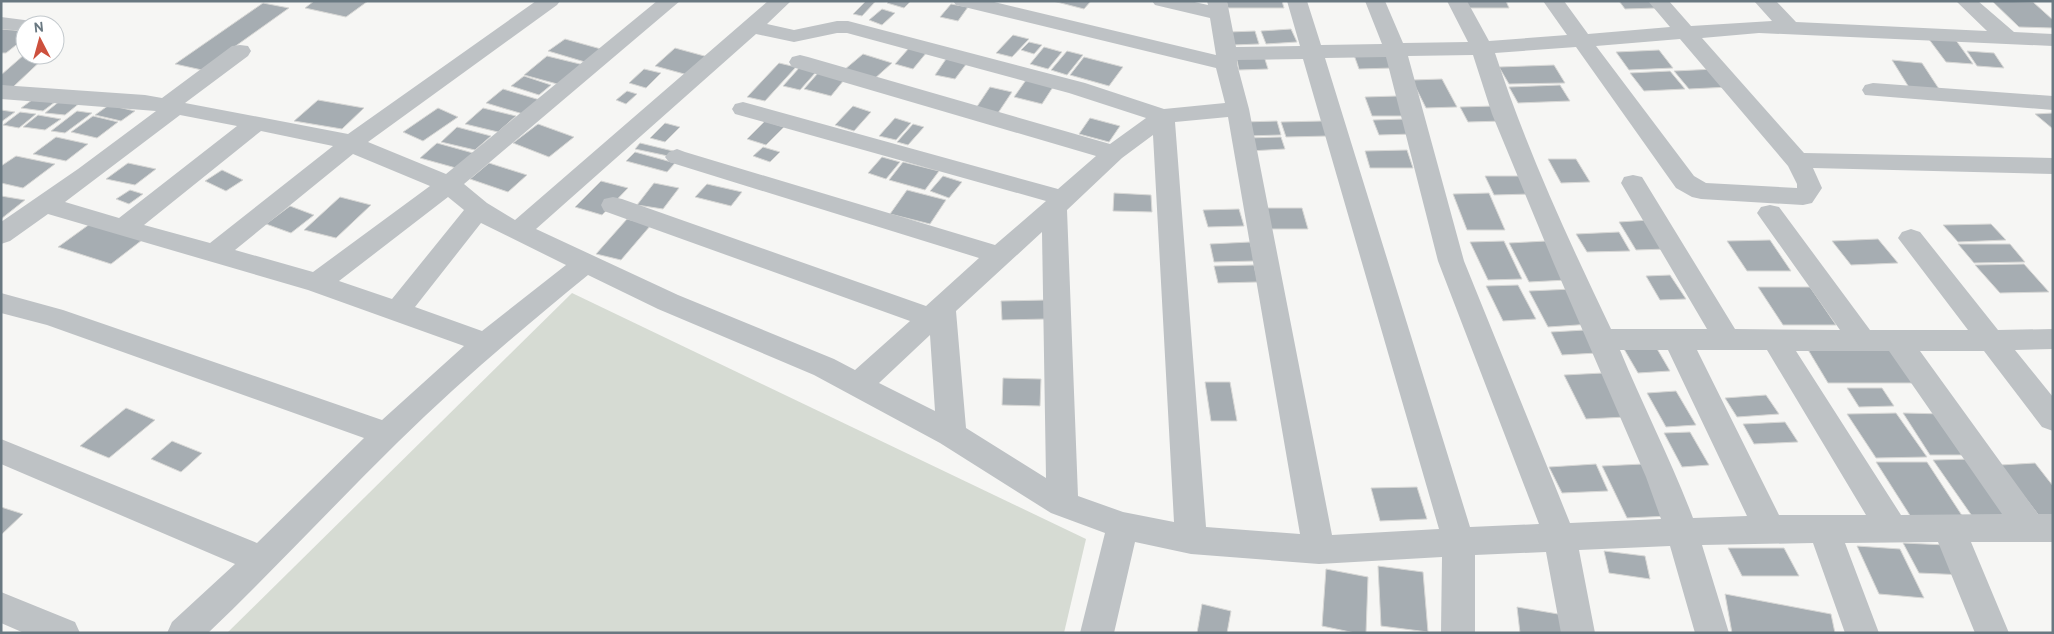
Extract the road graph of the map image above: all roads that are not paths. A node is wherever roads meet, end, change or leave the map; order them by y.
1 (550, 1) edge
2 (670, 1) edge
3 (782, 1) edge
4 (963, 1) edge
5 (1162, 1) edge
6 (1297, 1) edge
7 (1375, 1) edge
8 (1458, 1) edge
9 (1553, 1) edge
10 (1658, 1) edge
11 (1764, 1) edge
12 (1966, 1) edge
13 (1218, 8) edge
14 (1, 23) edge
15 (15, 24) edge
16 (752, 27) junction
17 (1788, 27) junction
18 (1684, 32) junction
19 (2008, 38) junction
20 (1579, 39) junction
21 (2053, 40) edge
22 (1482, 48) junction
23 (1395, 49) junction
24 (240, 51) dead end
25 (1312, 52) junction
26 (1227, 59) junction
27 (800, 62) dead end
28 (1873, 90) dead end
29 (1, 92) edge
30 (2053, 103) edge
31 (170, 107) junction
32 (743, 109) dead end
33 (1238, 109) junction
34 (1163, 116) junction
35 (256, 123) junction
36 (350, 144) junction
37 (1114, 153) junction
38 (676, 157) dead end
39 (1800, 164) junction
40 (2053, 166) edge
41 (1633, 183) dead end
42 (449, 184) junction
43 (1058, 203) junction
44 (45, 205) junction
45 (613, 205) dead end
46 (478, 209) junction
47 (1770, 213) dead end
48 (124, 227) junction
49 (518, 231) junction
50 (1, 236) edge
51 (1911, 238) dead end
52 (215, 253) junction
53 (999, 255) junction
54 (586, 263) junction
55 (317, 283) junction
56 (1, 304) edge
57 (398, 310) junction
58 (936, 313) junction
59 (1602, 338) junction
60 (1677, 339) junction
61 (1727, 339) junction
62 (1774, 339) junction
63 (2053, 339) edge
64 (1862, 340) junction
65 (1896, 340) junction
66 (1990, 340) junction
67 (486, 343) junction
68 (858, 385) junction
69 (2053, 419) edge
70 (387, 434) junction
71 (951, 434) junction
72 (1, 452) edge
73 (1062, 504) junction
74 (1123, 526) junction
75 (2042, 528) edge
76 (1770, 529) junction
77 (1824, 529) junction
78 (1892, 529) junction
79 (1949, 529) junction
80 (1682, 532) junction
81 (1560, 537) junction
82 (1191, 540) junction
83 (1459, 543) junction
84 (1319, 550) junction
85 (262, 560) junction
86 (1, 607) edge
87 (63, 633) edge
88 (184, 633) edge
89 (1097, 633) edge
90 (1458, 633) edge
91 (1578, 633) edge
92 (1712, 633) edge
93 (1862, 633) edge
94 (1992, 633) edge

1 - 36 street
2 - 42 street
3 - 16 street
4 - 26 street
5 - 13 street
6 - 25 street
7 - 23 street
8 - 22 street
9 - 20 street
10 - 18 street
11 - 17 street
12 - 19 street
13 - 26 street
14 - 15 street
16 - 34 street
16 - 49 street
17 - 18 street
17 - 19 street
18 - 20 street
18 - 39 street
19 - 21 street
20 - 22 street
20 - 39 street
22 - 23 street
22 - 59 street
23 - 25 street
23 - 81 street
24 - 31 street
25 - 26 street
25 - 83 street
26 - 33 street
27 - 37 street
28 - 30 street
29 - 31 street
31 - 35 street
31 - 44 street
32 - 43 street
33 - 34 street
33 - 84 street
34 - 37 street
34 - 82 street
35 - 36 street
35 - 48 street
36 - 42 street
36 - 52 street
37 - 43 street
38 - 53 street
39 - 40 street
41 - 61 street
42 - 46 street
42 - 55 street
43 - 53 street
43 - 73 street
44 - 48 street
44 - 50 street
45 - 58 street
46 - 49 street
46 - 57 street
47 - 64 street
48 - 52 street
49 - 54 street
51 - 66 street
52 - 55 street
53 - 58 street
54 - 67 street
54 - 68 street
55 - 57 street
56 - 70 street
57 - 67 street
58 - 68 street
58 - 71 street
59 - 60 street
59 - 80 street
60 - 61 street
60 - 76 street
61 - 62 street
62 - 64 street
62 - 78 street
63 - 66 street
64 - 65 street
65 - 66 street
65 - 75 street
66 - 69 street
67 - 70 street
68 - 71 street
70 - 85 street
71 - 73 street
72 - 85 street
73 - 74 street
74 - 82 street
74 - 89 street
75 - 79 street
76 - 77 street
76 - 80 street
77 - 78 street
77 - 93 street
78 - 79 street
79 - 94 street
80 - 81 street
80 - 92 street
81 - 83 street
81 - 91 street
82 - 84 street
83 - 84 street
83 - 90 street
85 - 88 street
86 - 87 street

